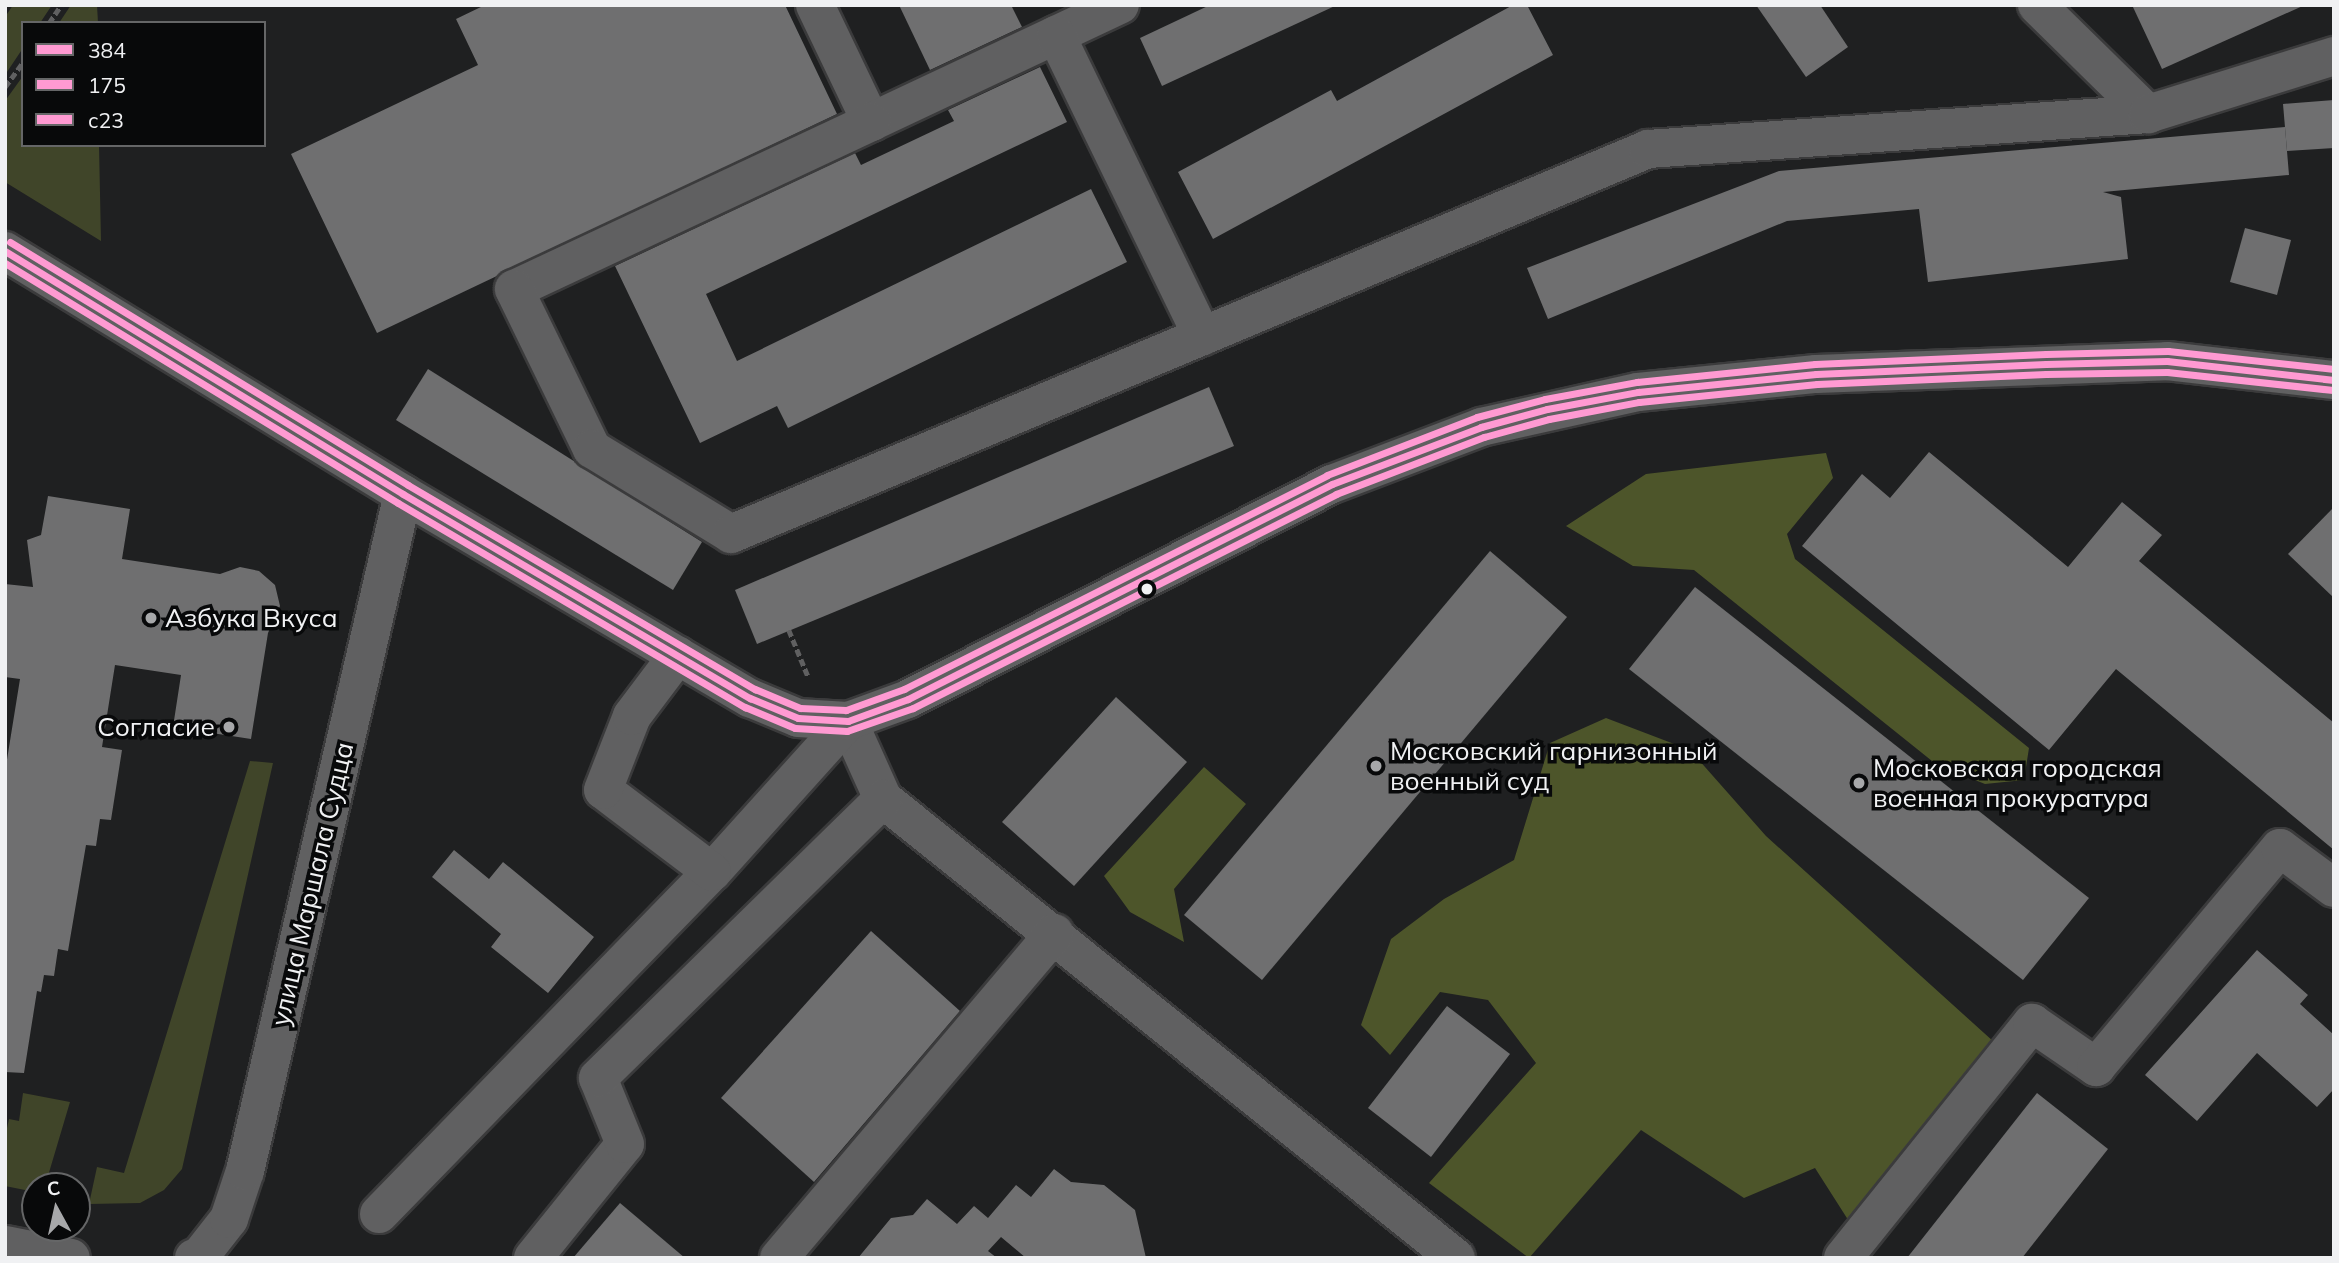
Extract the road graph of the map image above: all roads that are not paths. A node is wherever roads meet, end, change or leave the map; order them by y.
1 (815, 5) edge
2 (1120, 5) edge
3 (2037, 5) edge
4 (1056, 36) junction
5 (2334, 56) edge
6 (2148, 114) junction
7 (871, 122) junction
8 (5, 251) edge
9 (1202, 336) junction
10 (2334, 380) edge
11 (403, 494) junction
12 (678, 656) junction
13 (848, 721) junction
14 (883, 799) junction
15 (712, 872) junction
16 (2334, 888) edge
17 (1055, 933) junction
18 (379, 1214) dead end
19 (5, 1245) edge
20 (198, 1257) edge
21 (71, 1258) edge
22 (533, 1258) edge
23 (779, 1258) edge
24 (1456, 1258) edge
25 (1843, 1258) edge

1 - 7 street
2 - 4 street
3 - 6 street
4 - 7 street
4 - 9 street
5 - 6 street
6 - 9 street
7 - 9 street
8 - 11 street
10 - 13 street
11 - 12 street
11 - 20 street, улица Маршала Судца
12 - 13 street
12 - 15 street
13 - 14 street
13 - 15 street
14 - 17 street
14 - 22 street
15 - 18 street
16 - 25 street
17 - 23 street
17 - 24 street
19 - 21 street

